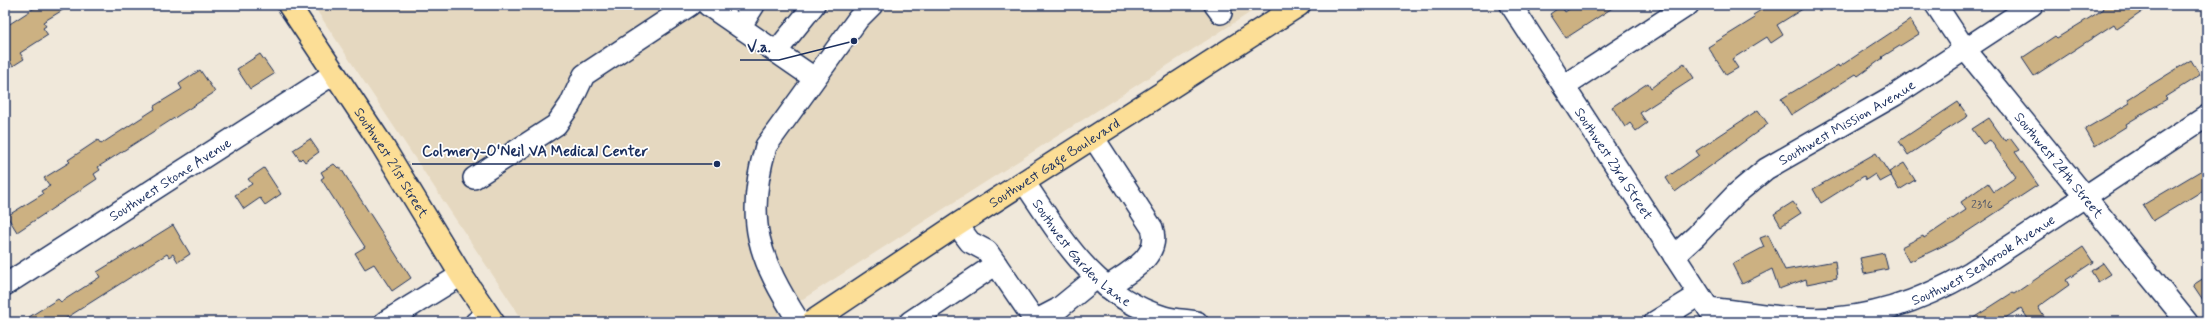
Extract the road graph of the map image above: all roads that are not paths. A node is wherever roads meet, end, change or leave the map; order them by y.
1 (289, 5) edge
2 (690, 5) edge
3 (708, 5) edge
4 (754, 5) edge
5 (814, 5) edge
6 (872, 5) edge
7 (1511, 5) edge
8 (1688, 5) edge
9 (1936, 5) edge
10 (2032, 5) edge
11 (1285, 9) edge
12 (740, 27) junction
13 (1965, 49) junction
14 (776, 52) junction
15 (335, 73) junction
16 (814, 78) junction
17 (1564, 86) junction
18 (2207, 116) edge
19 (1093, 137) junction
20 (474, 178) dead end
21 (1024, 182) junction
22 (2085, 196) junction
23 (957, 225) junction
24 (1674, 256) junction
25 (996, 264) junction
26 (461, 275) junction
27 (1101, 282) junction
28 (5, 285) edge
29 (1708, 308) edge
30 (485, 320) edge
31 (385, 322) edge
32 (799, 322) edge
33 (812, 322) edge
34 (910, 322) edge
35 (1034, 322) edge
36 (1197, 322) edge
37 (1655, 322) edge
38 (2187, 322) edge

1 - 15 main road, Southwest 21st Street
2 - 20 street
3 - 12 street
4 - 12 street
5 - 14 street
6 - 16 street
7 - 17 street, Southwest 23rd Street
8 - 17 street
9 - 13 street, Southwest 24th Street
10 - 13 street, Southwest Mission Avenue
11 - 19 main road, Southwest Gage Boulevard
12 - 14 street
13 - 22 street, Southwest 24th Street
13 - 24 street, Southwest Mission Avenue
14 - 16 street
15 - 26 main road, Southwest 21st Street
15 - 28 street, Southwest Stone Avenue
16 - 32 street
17 - 24 street, Southwest 23rd Street
18 - 22 street, Southwest Seabrook Avenue
19 - 21 main road, Southwest Gage Boulevard
19 - 27 street
21 - 23 main road, Southwest Gage Boulevard
21 - 27 street, Southwest Garden Lane
22 - 29 street, Southwest Seabrook Avenue
22 - 38 street, Southwest 24th Street
23 - 25 street
23 - 33 main road, Southwest Gage Boulevard
24 - 29 street, Southwest 23rd Street
25 - 34 street
25 - 35 street
26 - 30 main road, Southwest 21st Street
26 - 31 street
27 - 35 street
27 - 36 street, Southwest Garden Lane
29 - 37 street

